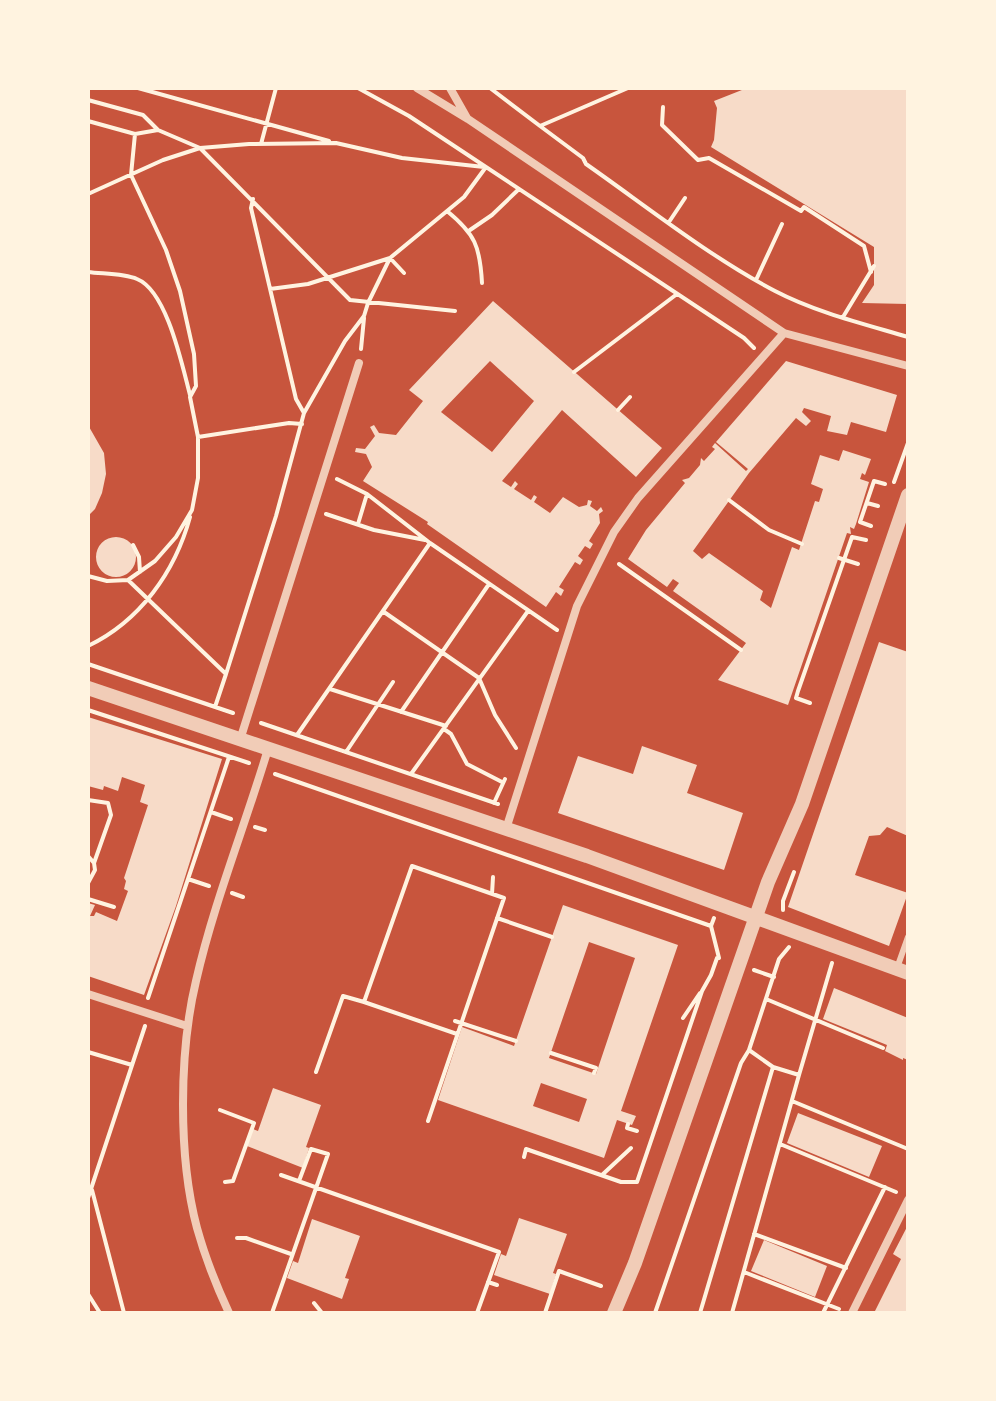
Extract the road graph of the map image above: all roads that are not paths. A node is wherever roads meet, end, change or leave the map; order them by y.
1 (417, 88) edge
2 (450, 88) edge
3 (468, 119) junction
4 (784, 333) junction
5 (359, 363) road end
6 (908, 366) edge
7 (908, 495) edge
8 (88, 688) edge
9 (240, 740) junction
10 (268, 749) junction
11 (506, 829) junction
12 (756, 918) junction
13 (908, 937) edge
14 (902, 970) edge
15 (88, 994) edge
16 (187, 1026) junction
17 (906, 1198) edge
18 (229, 1313) edge
19 (614, 1313) edge
20 (850, 1313) edge

1 - 3 street
2 - 3 street
3 - 4 street
4 - 6 street
4 - 11 street
5 - 9 street
7 - 12 street
8 - 9 street
9 - 10 street
10 - 11 street
10 - 16 street
11 - 12 street
12 - 14 street
12 - 19 street
13 - 14 lane
15 - 16 street
16 - 18 street
17 - 20 street

